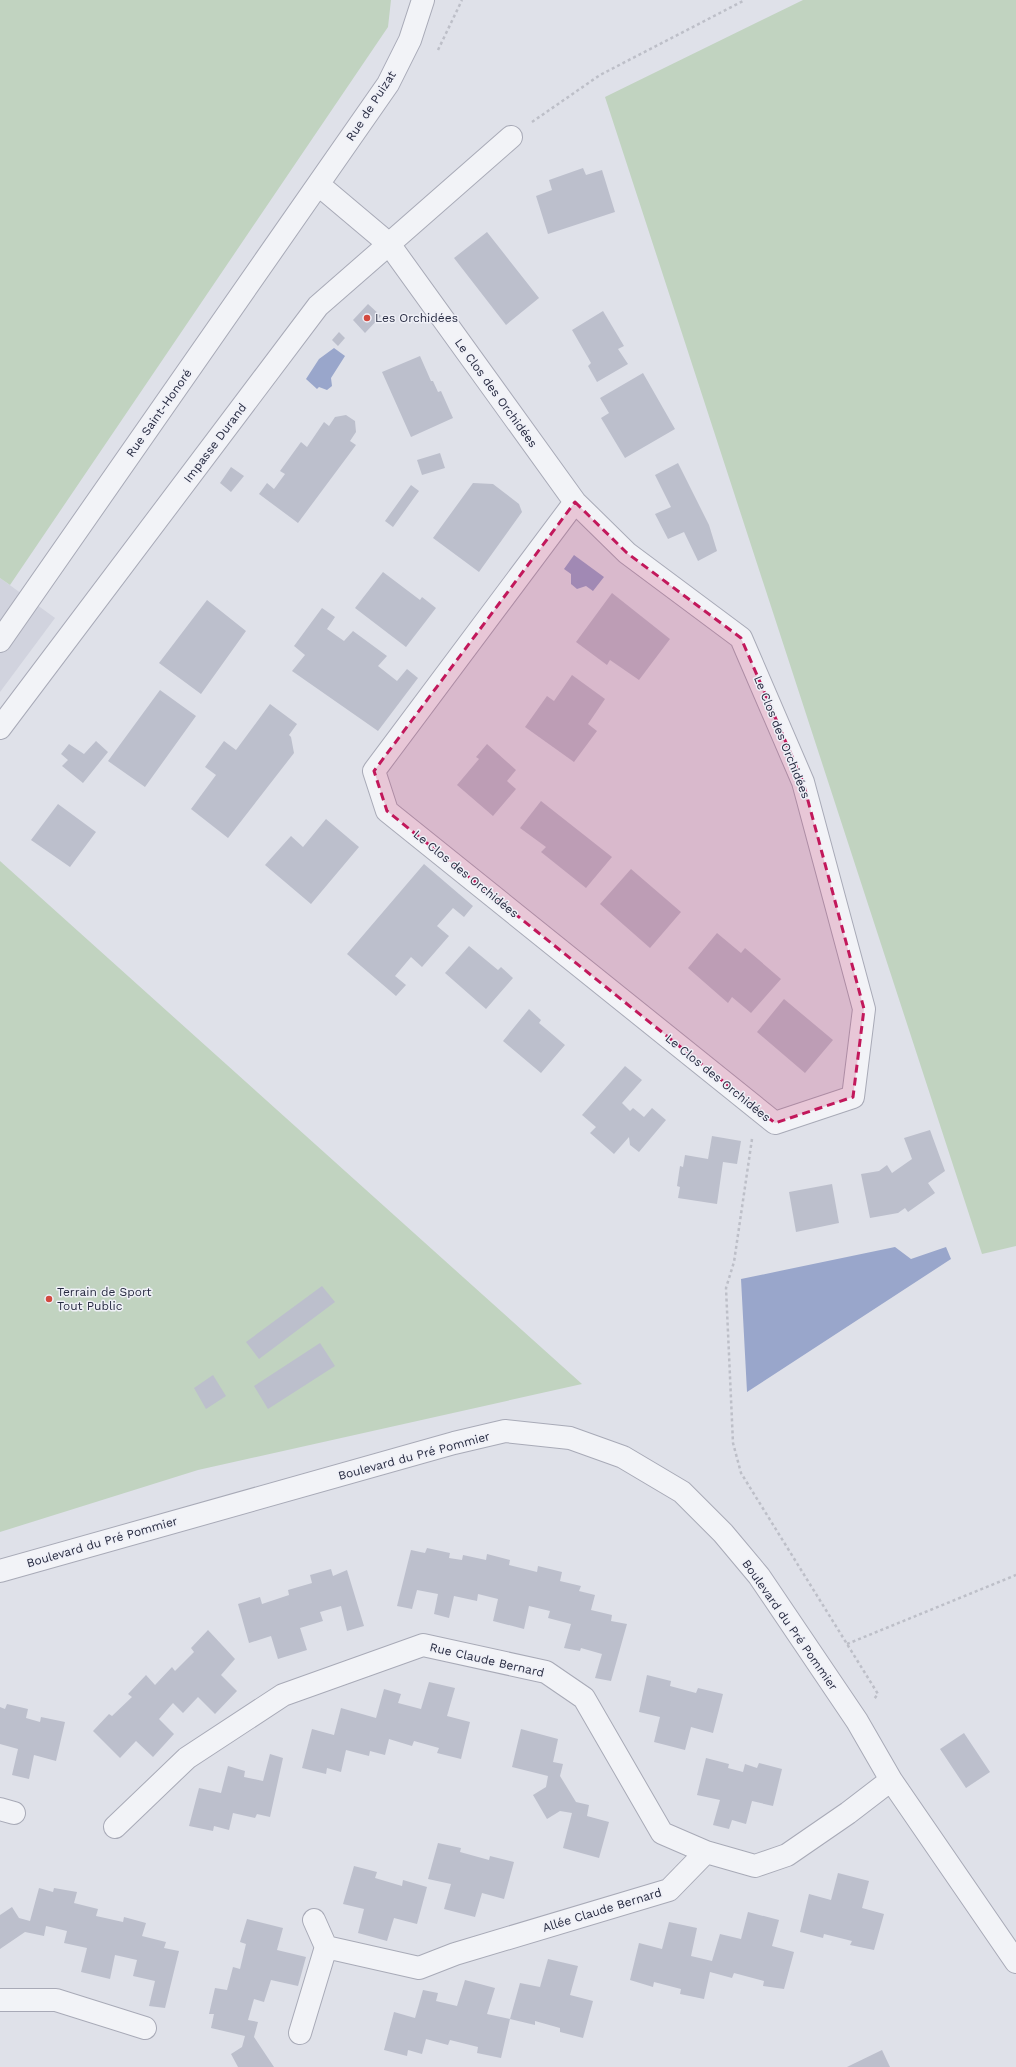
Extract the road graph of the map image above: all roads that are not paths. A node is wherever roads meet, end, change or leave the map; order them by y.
1 (423, 0) edge
2 (511, 136) road end
3 (319, 185) junction
4 (389, 244) junction
5 (575, 502) junction
6 (7, 617) edge
7 (0, 642) edge
8 (0, 728) edge
9 (0, 1571) edge
10 (891, 1780) junction
11 (115, 1827) dead end
12 (706, 1852) junction
13 (314, 1920) dead end
14 (326, 1947) junction
15 (1016, 1962) edge
16 (0, 2000) edge
17 (146, 2028) dead end
18 (300, 2033) dead end

1 - 3 street, Rue de Puizat
2 - 4 street, Impasse Durand
3 - 4 street
3 - 6 street, Rue Saint-Honoré
4 - 5 street, Le Clos des Orchidées
4 - 8 street, Impasse Durand
5 - 5 street, Le Clos des Orchidées
6 - 7 street, Rue Saint-Honoré
9 - 10 street, Boulevard du Pré Pommier
10 - 12 street
10 - 15 street, Boulevard du Pré Pommier
11 - 12 street, Rue Claude Bernard
12 - 14 street, Allée Claude Bernard
13 - 14 street
14 - 18 street
16 - 17 street

